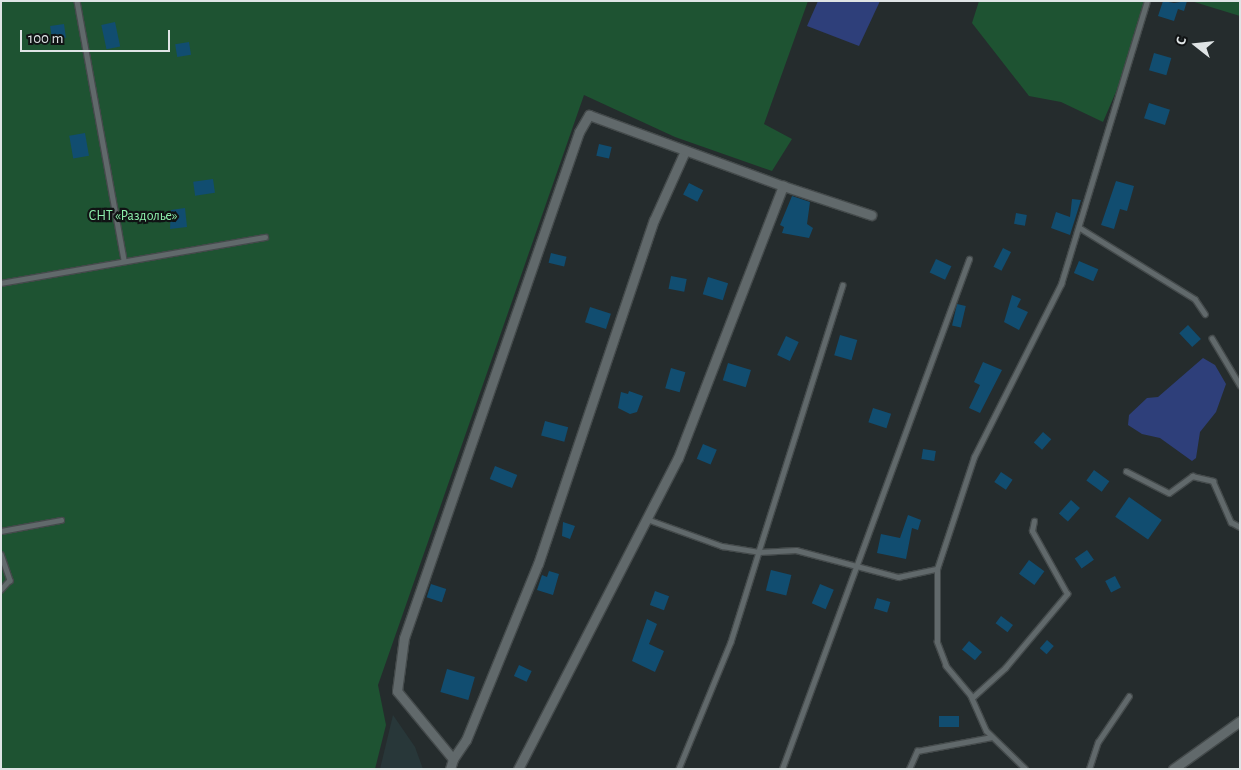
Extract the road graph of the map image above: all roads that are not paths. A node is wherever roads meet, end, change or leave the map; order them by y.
1 (77, 1) edge
2 (1147, 1) edge
3 (685, 151) junction
4 (782, 186) junction
5 (871, 215) dead end
6 (1080, 228) junction
7 (265, 237) dead end
8 (124, 259) junction
9 (969, 259) dead end
10 (1, 283) edge
11 (844, 285) dead end
12 (1205, 314) dead end
13 (1212, 338) dead end
14 (1240, 385) edge
15 (1126, 471) dead end
16 (647, 519) junction
17 (61, 520) dead end
18 (1034, 521) dead end
19 (1240, 527) edge
20 (1, 531) edge
21 (759, 552) junction
22 (1, 554) edge
23 (857, 569) junction
24 (937, 569) junction
25 (1, 590) edge
26 (1129, 696) dead end
27 (972, 698) junction
28 (1240, 721) edge
29 (992, 737) junction
30 (454, 758) junction
31 (450, 769) edge
32 (518, 769) edge
33 (679, 769) edge
34 (782, 769) edge
35 (909, 769) edge
36 (1025, 769) edge
37 (1089, 769) edge
38 (1173, 769) edge

1 - 8 lane
2 - 6 lane
3 - 4 street
3 - 30 street
3 - 30 street
4 - 5 street
4 - 16 street
6 - 12 lane
6 - 24 lane
7 - 8 lane
8 - 10 lane
9 - 23 lane
11 - 21 lane
13 - 14 lane
15 - 19 lane
16 - 21 lane
16 - 32 street
17 - 20 lane
18 - 27 lane
21 - 23 lane
21 - 33 lane
22 - 25 lane
23 - 24 lane
23 - 34 lane
24 - 27 lane
26 - 37 lane
27 - 29 lane
28 - 38 street
29 - 35 lane
29 - 36 lane
30 - 31 street

